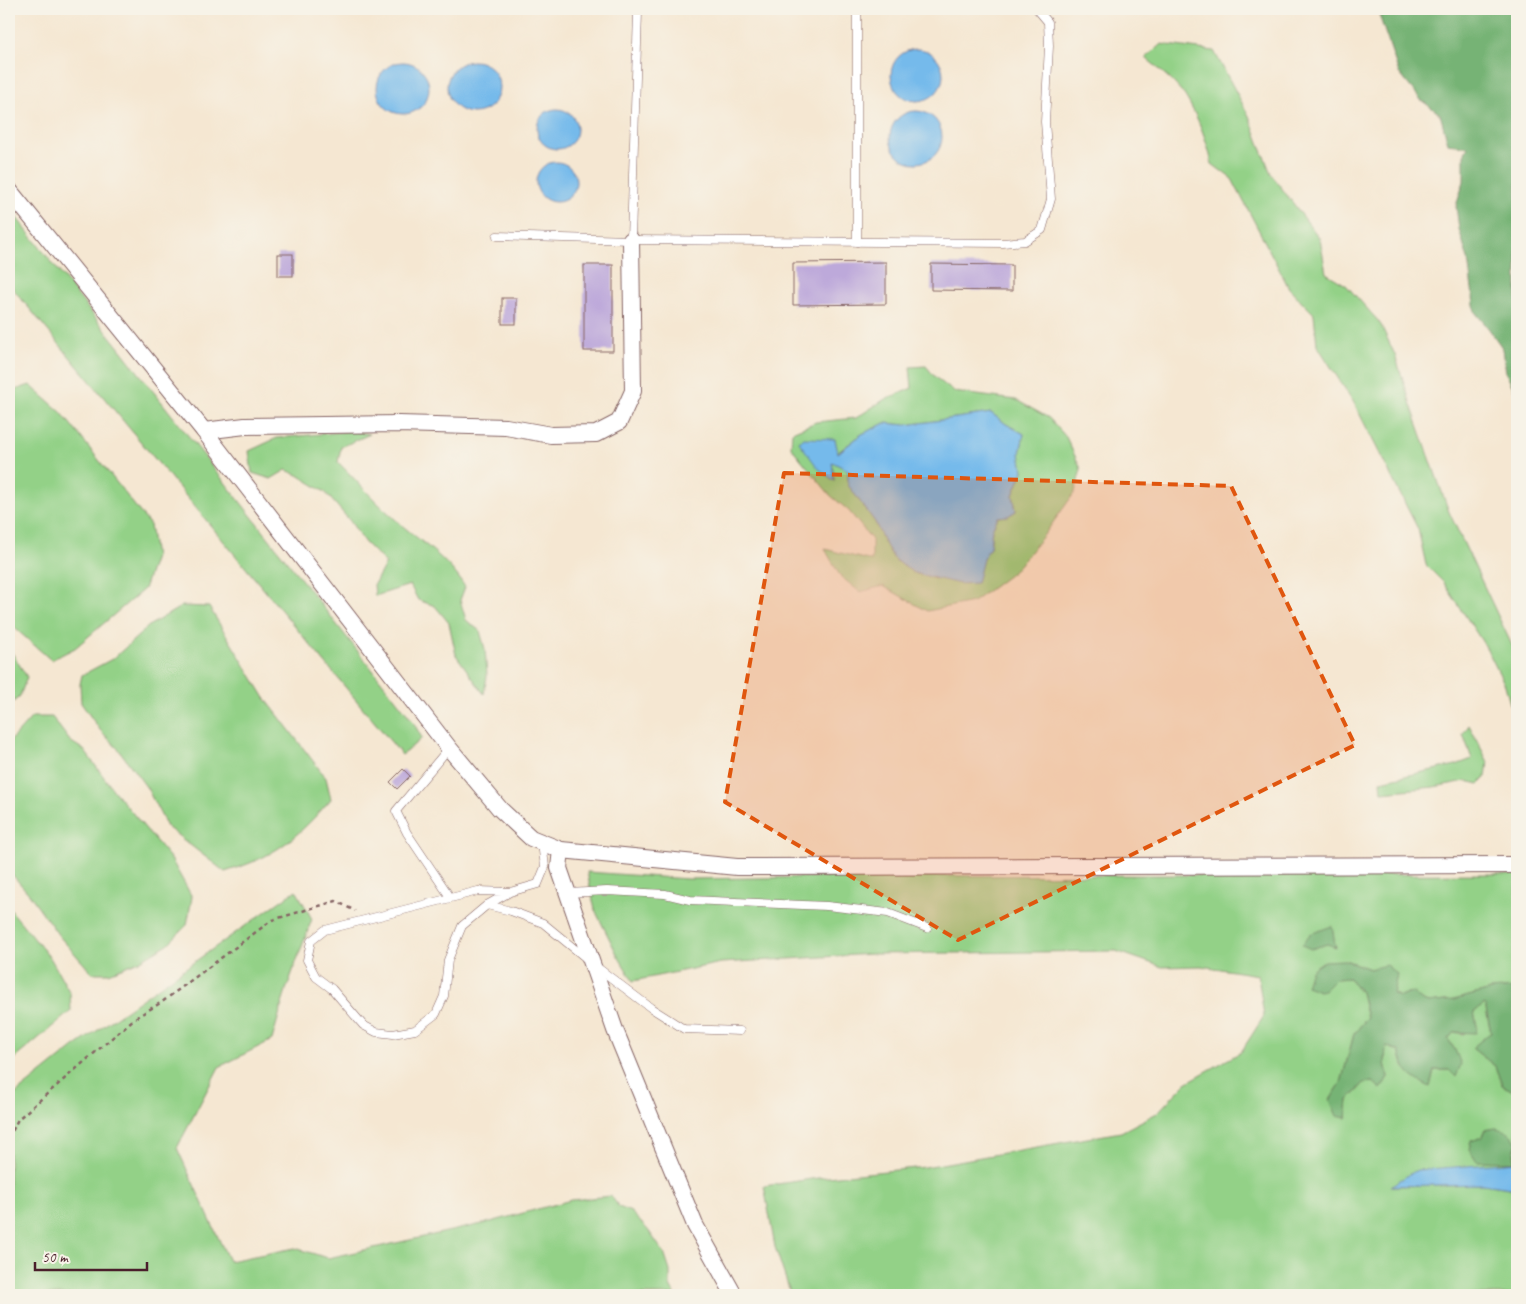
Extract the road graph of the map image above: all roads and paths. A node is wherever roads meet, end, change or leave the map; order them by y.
1 (639, 9) edge
2 (857, 9) edge
3 (1037, 9) edge
4 (9, 190) edge
5 (497, 236) dead end
6 (631, 240) junction
7 (857, 242) junction
8 (204, 431) junction
9 (450, 748) junction
10 (542, 843) junction
11 (561, 850) junction
12 (1517, 865) edge
13 (510, 892) junction
14 (568, 893) junction
15 (450, 897) junction
16 (487, 905) junction
17 (370, 918) junction
18 (927, 928) dead end
19 (592, 963) junction
20 (740, 1030) dead end
21 (9, 1138) edge
22 (734, 1295) edge

1 - 6 lane
2 - 7 lane
3 - 7 lane
4 - 8 street
5 - 6 lane
6 - 7 lane
6 - 8 street
8 - 9 street
9 - 10 street
9 - 15 lane
10 - 11 street
10 - 13 lane
11 - 12 street
11 - 14 street
13 - 15 lane
13 - 16 lane
14 - 18 lane
14 - 19 street
15 - 17 lane
16 - 17 lane
16 - 19 lane
17 - 21 path
19 - 20 lane
19 - 22 street

